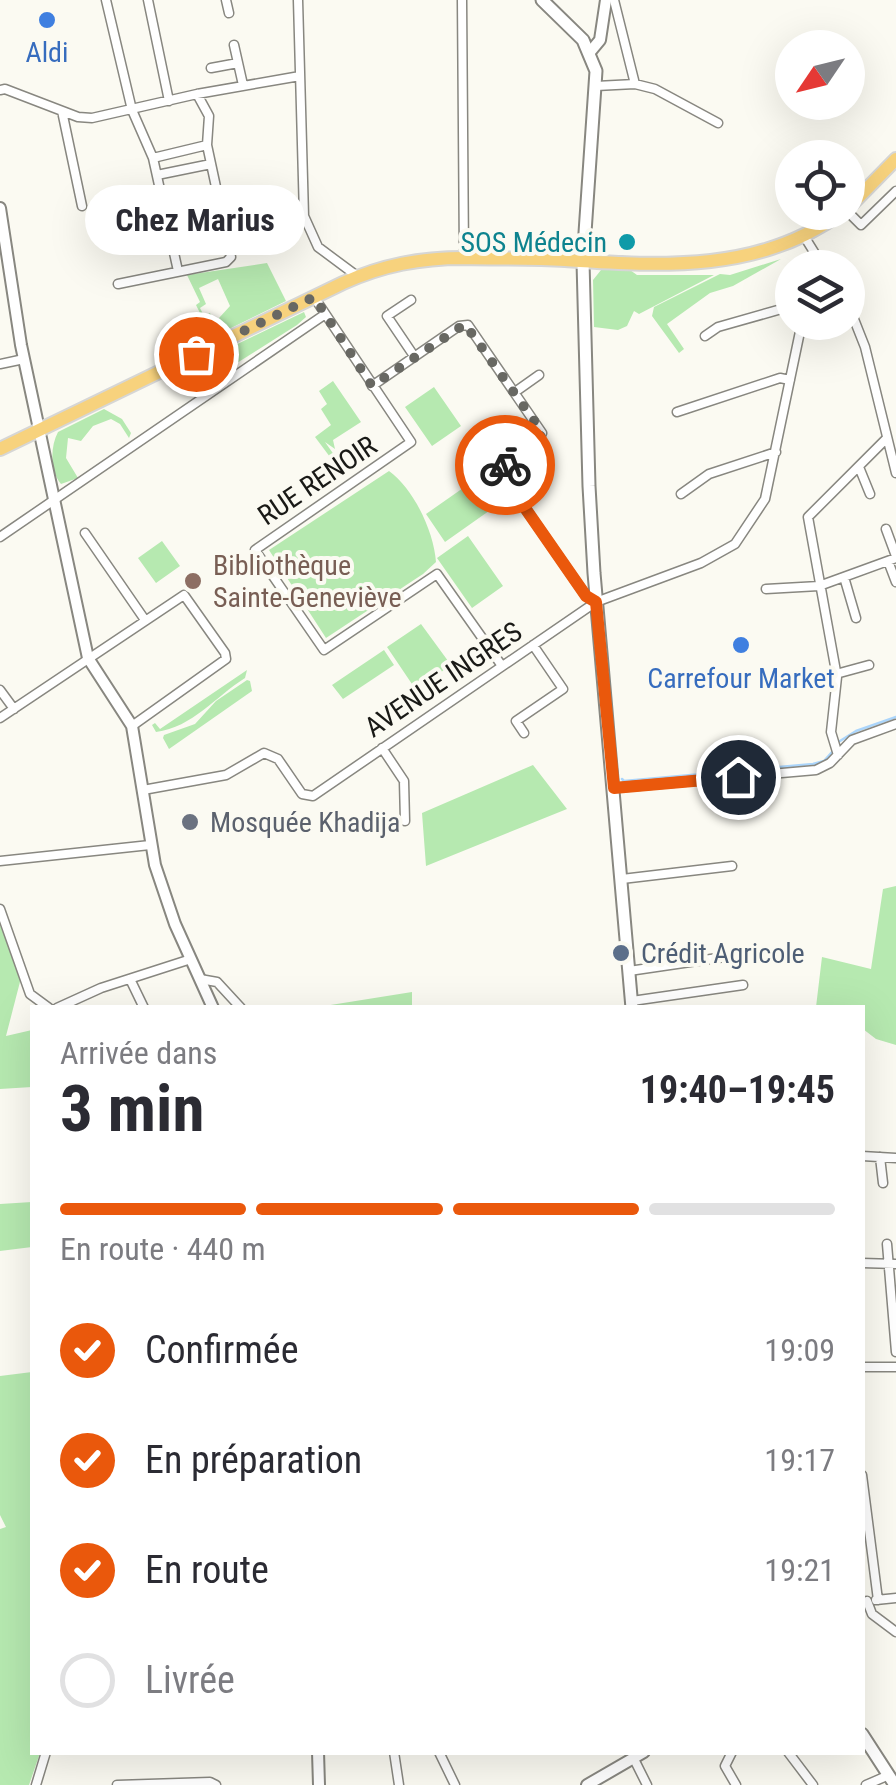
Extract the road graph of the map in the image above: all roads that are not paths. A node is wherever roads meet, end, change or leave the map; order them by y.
1 (106, 0) edge
2 (148, 0) edge
3 (226, 0) edge
4 (298, 0) edge
5 (462, 0) edge
6 (542, 0) edge
7 (606, 0) edge
8 (614, 0) edge
9 (229, 13) dead end
10 (234, 46) dead end
11 (590, 52) junction
12 (238, 64) junction
13 (212, 68) dead end
14 (300, 76) junction
15 (635, 84) junction
16 (242, 85) junction
17 (596, 86) junction
18 (0, 90) edge
19 (197, 94) junction
20 (169, 100) junction
21 (132, 110) junction
22 (62, 111) junction
23 (718, 123) dead end
24 (207, 145) junction
25 (153, 158) junction
26 (896, 159) edge
27 (212, 164) junction
28 (157, 176) junction
29 (865, 191) edge
30 (896, 191) edge
31 (82, 206) dead end
32 (0, 208) edge
33 (0, 219) edge
34 (865, 223) edge
35 (814, 230) edge
36 (804, 236) junction
37 (813, 250) edge
38 (464, 258) junction
39 (583, 262) junction
40 (178, 271) junction
41 (357, 276) junction
42 (118, 284) dead end
43 (314, 297) junction
44 (411, 300) dead end
45 (775, 311) edge
46 (324, 315) junction
47 (706, 336) dead end
48 (798, 340) edge
49 (861, 340) edge
50 (414, 356) junction
51 (24, 359) junction
52 (0, 364) edge
53 (540, 376) dead end
54 (790, 380) junction
55 (372, 386) junction
56 (515, 392) junction
57 (677, 412) dead end
58 (39, 430) junction
59 (887, 438) junction
60 (0, 450) edge
61 (776, 452) junction
62 (859, 466) junction
63 (896, 474) edge
64 (681, 494) dead end
65 (870, 494) dead end
66 (52, 502) junction
67 (886, 530) dead end
68 (84, 532) dead end
69 (0, 537) edge
70 (893, 558) edge
71 (844, 577) junction
72 (896, 582) edge
73 (819, 586) junction
74 (766, 588) dead end
75 (596, 602) junction
76 (856, 618) dead end
77 (144, 620) junction
78 (533, 645) junction
79 (88, 658) junction
80 (869, 665) dead end
81 (502, 666) junction
82 (836, 674) junction
83 (0, 690) edge
84 (14, 709) junction
85 (0, 718) edge
86 (896, 724) edge
87 (132, 726) junction
88 (524, 733) dead end
89 (382, 748) junction
90 (838, 755) junction
91 (614, 788) junction
92 (142, 790) junction
93 (405, 821) dead end
94 (150, 845) junction
95 (0, 861) edge
96 (732, 866) dead end
97 (622, 879) junction
98 (0, 910) edge
99 (738, 955) dead end
100 (191, 960) junction
101 (630, 971) junction
102 (130, 979) junction
103 (200, 980) junction
104 (743, 985) dead end
105 (237, 1004) edge
106 (632, 1004) edge
107 (45, 1005) edge
108 (65, 1005) edge
109 (143, 1005) edge
110 (212, 1005) edge
111 (865, 1156) edge
112 (880, 1157) junction
113 (896, 1158) edge
114 (882, 1183) dead end
115 (888, 1244) dead end
116 (865, 1264) edge
117 (892, 1265) edge
118 (896, 1352) edge
119 (865, 1367) edge
120 (896, 1367) edge
121 (865, 1498) edge
122 (896, 1598) edge
123 (878, 1600) junction
124 (865, 1601) edge
125 (896, 1632) edge
126 (865, 1739) edge
127 (45, 1755) edge
128 (318, 1755) edge
129 (394, 1755) edge
130 (440, 1755) edge
131 (730, 1755) edge
132 (790, 1755) edge
133 (639, 1756) edge
134 (892, 1780) edge
135 (36, 1785) edge
136 (117, 1785) edge
137 (216, 1785) edge
138 (319, 1785) edge
139 (399, 1785) edge
140 (455, 1785) edge
141 (587, 1785) edge
142 (647, 1785) edge
143 (736, 1785) edge
144 (814, 1785) edge
145 (866, 1785) edge

1 - 21 street
2 - 20 street
3 - 9 street
4 - 14 street
5 - 38 street
6 - 11 main road
7 - 11 street
8 - 15 street
10 - 12 street
11 - 17 main road
12 - 13 street
12 - 16 street
14 - 16 street
14 - 41 street
15 - 17 street
15 - 23 street
16 - 19 street
17 - 39 main road
18 - 22 street
19 - 20 street
19 - 24 street
20 - 21 street
21 - 22 street
21 - 25 street
22 - 31 street
24 - 25 street
24 - 27 street
25 - 28 street
26 - 29 main road
27 - 28 street
27 - 40 street
28 - 40 street
30 - 34 street
32 - 33 street
33 - 51 street
35 - 36 main road
36 - 37 street
36 - 39 main road
38 - 39 main road
38 - 41 main road
39 - 75 main road
40 - 42 street
41 - 43 main road
43 - 46 street, RUE RENOIR
43 - 58 main road
44 - 50 street
45 - 47 street
46 - 55 street, RUE RENOIR
46 - 66 street
48 - 54 street, AVENUE INGRES
49 - 59 street
50 - 55 street
50 - 56 street
51 - 52 street
51 - 58 street
53 - 56 street
54 - 57 street
54 - 61 street, AVENUE INGRES
55 - 81 street, RUE RENOIR
56 - 75 street
58 - 60 main road
58 - 66 street
59 - 62 street
59 - 63 street
61 - 64 street
61 - 75 street, AVENUE INGRES
62 - 65 street
62 - 73 street
66 - 69 street
66 - 79 street
67 - 70 street
68 - 77 street
70 - 71 street
70 - 72 street
71 - 73 street
71 - 76 street
73 - 74 street
73 - 82 street
75 - 78 street, AVENUE INGRES
75 - 91 main road
77 - 79 street
77 - 87 street
78 - 81 street, AVENUE INGRES
78 - 88 street
79 - 84 street
79 - 87 street
80 - 82 street
81 - 89 street, AVENUE INGRES
82 - 90 street
83 - 84 street
84 - 85 street
86 - 90 street
87 - 92 street
89 - 92 street, AVENUE INGRES
89 - 93 street
90 - 91 street
91 - 97 main road
92 - 94 street
94 - 95 street
94 - 100 street
96 - 97 street
97 - 101 main road
98 - 107 street
99 - 101 street
100 - 102 street
100 - 103 street
101 - 106 main road
102 - 108 street
102 - 109 street
103 - 105 street
103 - 110 street
104 - 106 street
105 - 110 street
111 - 112 street
112 - 113 street
112 - 114 street
115 - 117 street
116 - 117 street
117 - 118 street
119 - 120 street
121 - 123 street
122 - 123 street
123 - 124 street
124 - 125 street
126 - 134 main road
127 - 135 street
128 - 138 street
129 - 139 street
130 - 140 street
131 - 143 street
132 - 144 street
133 - 141 street
133 - 142 street
134 - 145 street
136 - 137 street

